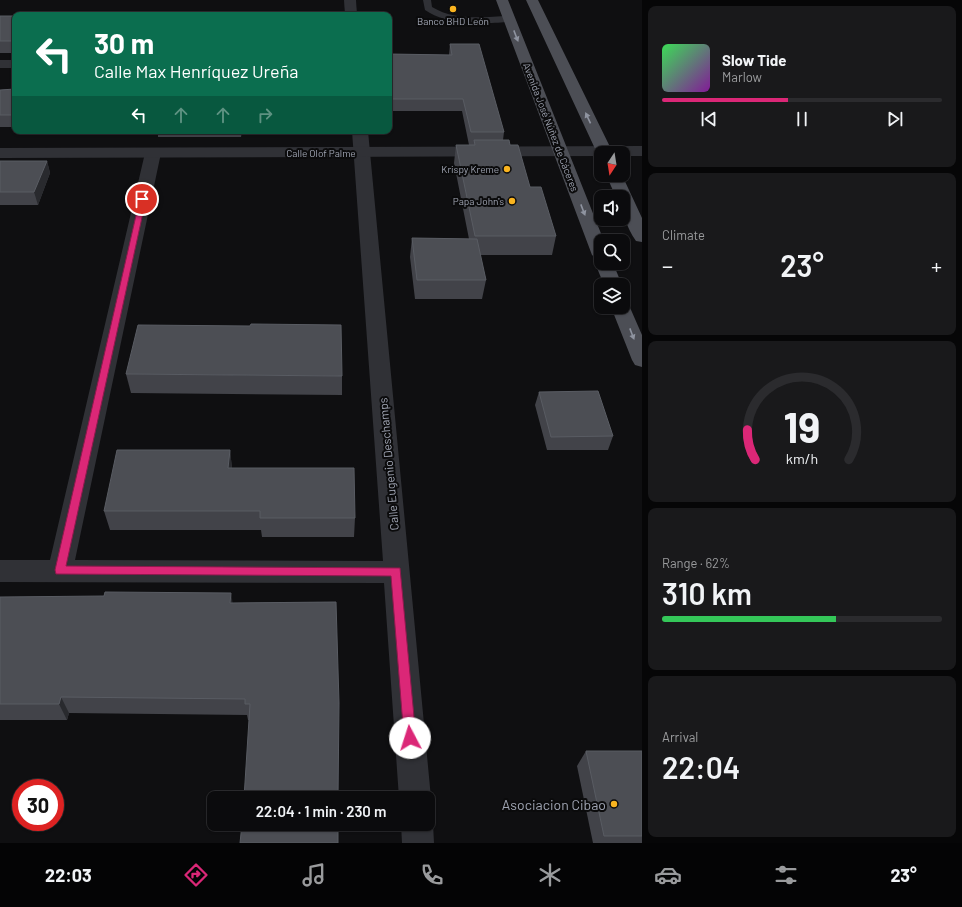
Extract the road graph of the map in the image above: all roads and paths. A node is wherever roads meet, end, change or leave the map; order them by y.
1 (350, 0) edge
2 (427, 0) edge
3 (502, 0) edge
4 (532, 0) edge
5 (351, 12) edge
6 (509, 19) junction
7 (0, 64) edge
8 (12, 64) edge
9 (361, 142) edge
10 (601, 146) edge
11 (630, 151) edge
12 (642, 151) edge
13 (561, 152) junction
14 (594, 152) edge
15 (0, 153) edge
16 (153, 153) junction
17 (617, 182) edge
18 (594, 237) edge
19 (642, 237) edge
20 (624, 314) edge
21 (642, 360) edge
22 (60, 570) junction
23 (0, 571) edge
24 (396, 572) junction
25 (413, 791) edge
26 (417, 831) edge
27 (418, 843) edge

1 - 5 street
2 - 6 lane
3 - 6 main road, Avenida José Núñez de Cáceres
10 -> 4 main road
6 -> 13 main road, Avenida José Núñez de Cáceres
7 - 8 street
9 - 13 street, Calle Olof Palme
9 - 16 street, Calle Olof Palme
9 - 24 street, Calle Eugenio Deschamps
11 - 12 street, Calle Olof Palme
13 - 14 street, Calle Olof Palme
13 -> 18 main road, Avenida José Núñez de Cáceres
15 - 16 street, Calle Olof Palme
16 - 22 street
17 - 19 main road
20 -> 21 main road
22 - 23 street
22 - 24 street
24 - 25 street, Calle Eugenio Deschamps
26 - 27 street

